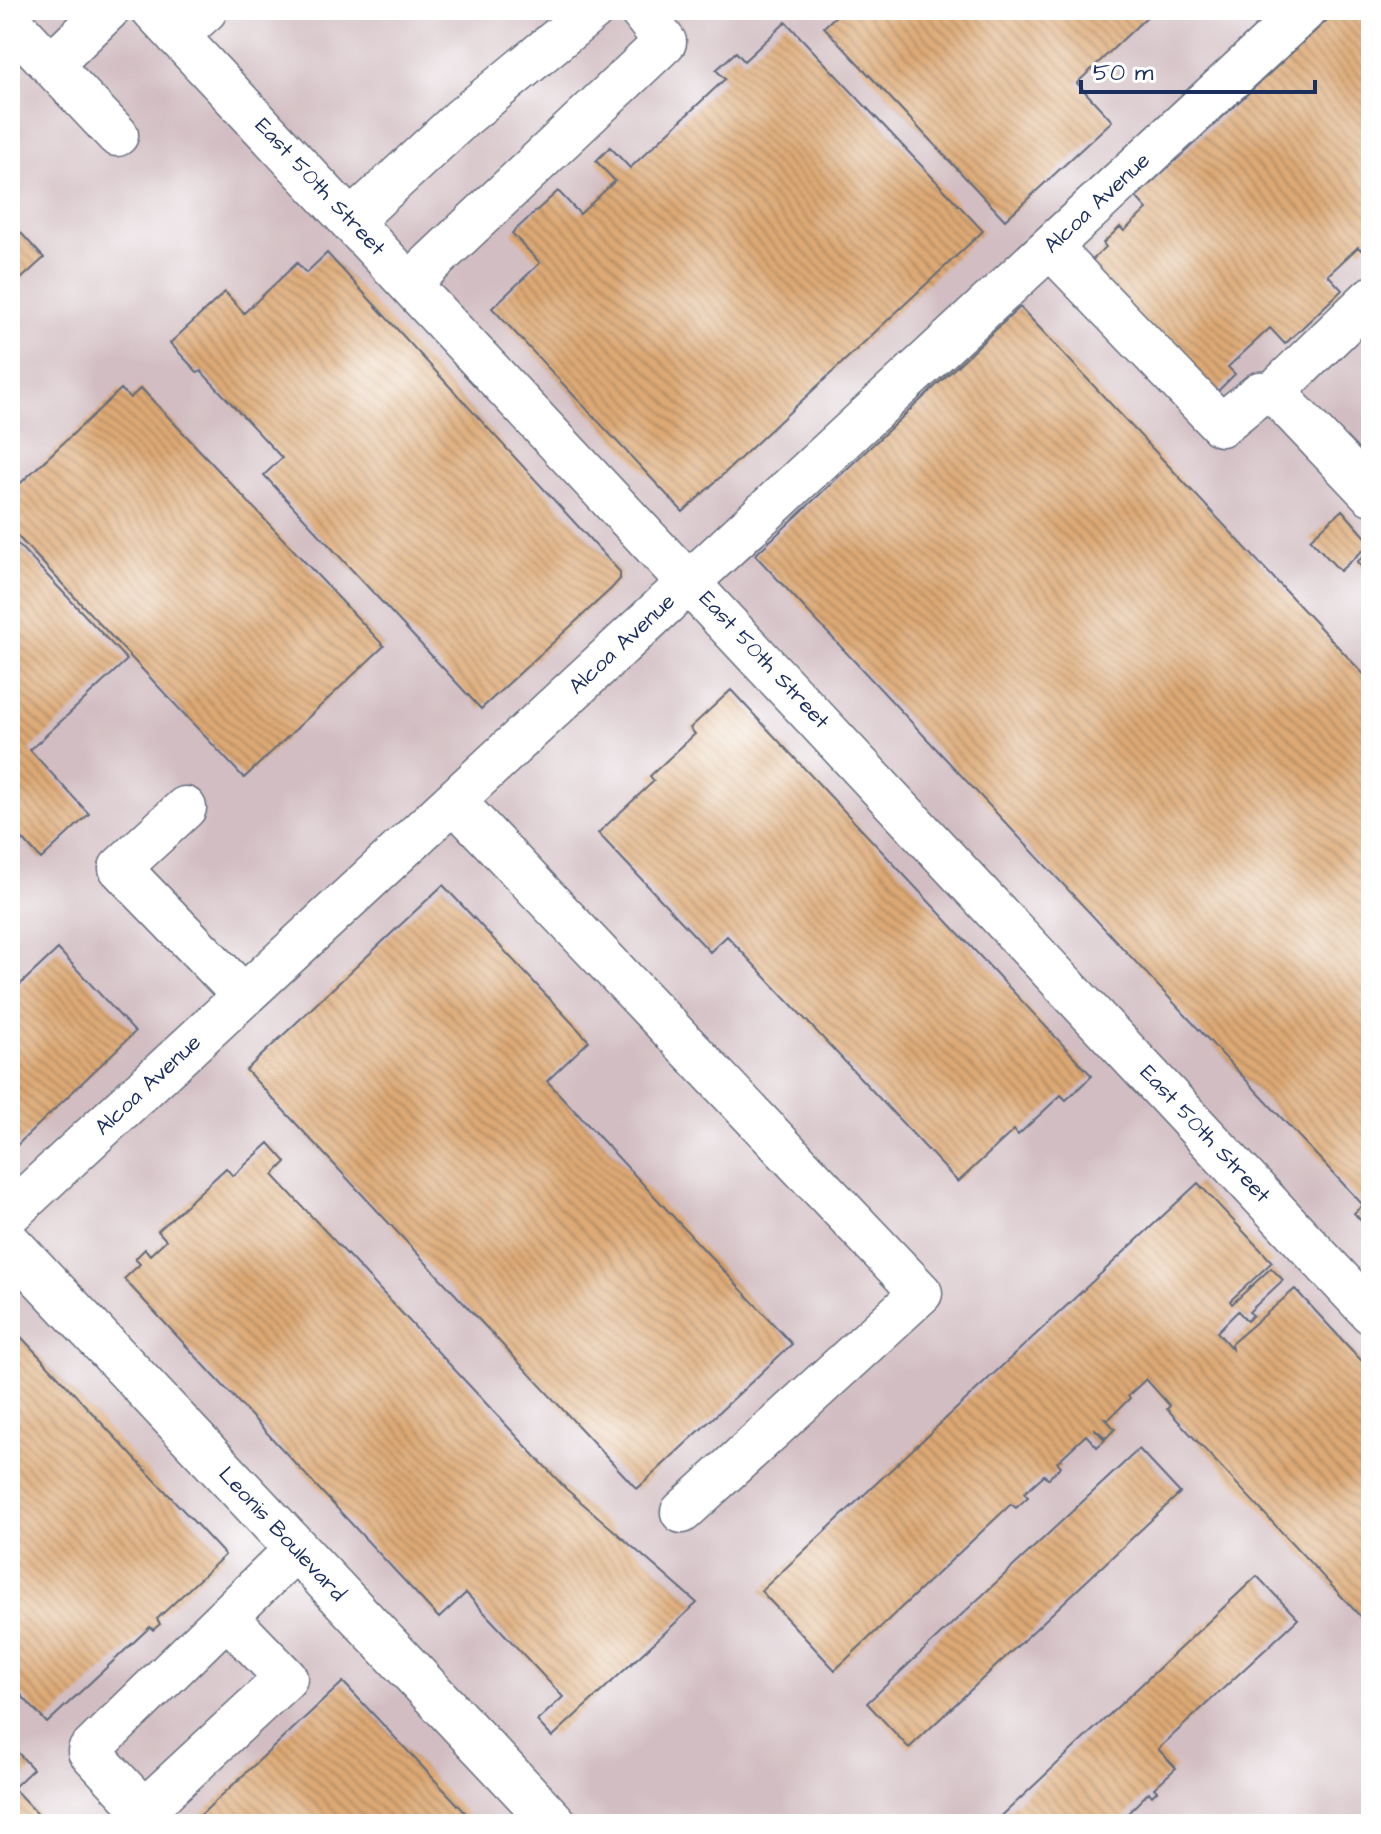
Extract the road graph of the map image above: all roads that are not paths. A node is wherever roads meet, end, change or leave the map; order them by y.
1 (108, 10) edge
2 (593, 10) edge
3 (640, 10) edge
4 (1305, 10) edge
5 (178, 19) edge
6 (10, 21) edge
7 (51, 65) junction
8 (117, 135) dead end
9 (351, 221) junction
10 (1050, 247) junction
11 (410, 283) junction
12 (1371, 298) edge
13 (1274, 392) junction
14 (1371, 494) edge
15 (690, 581) junction
16 (454, 801) junction
17 (185, 808) dead end
18 (244, 996) junction
19 (10, 1213) edge
20 (10, 1244) edge
21 (1371, 1313) edge
22 (682, 1512) dead end
23 (296, 1549) junction
24 (227, 1617) junction
25 (555, 1824) edge

1 - 7 street
2 - 9 street
3 - 11 street
4 - 10 street, Alcoa Avenue
5 - 9 street, East 50th Street
6 - 7 street
7 - 8 street
9 - 11 street, East 50th Street
10 - 13 street
10 - 15 street, Alcoa Avenue
11 - 15 street, East 50th Street
12 - 13 street
13 - 14 street
15 - 16 street, Alcoa Avenue
15 - 21 street, East 50th Street
16 - 18 street, Alcoa Avenue
16 - 22 street
17 - 18 street
18 - 19 street, Alcoa Avenue
20 - 23 main road, Leonis Boulevard
23 - 24 street
23 - 25 main road, Leonis Boulevard
24 - 24 street

